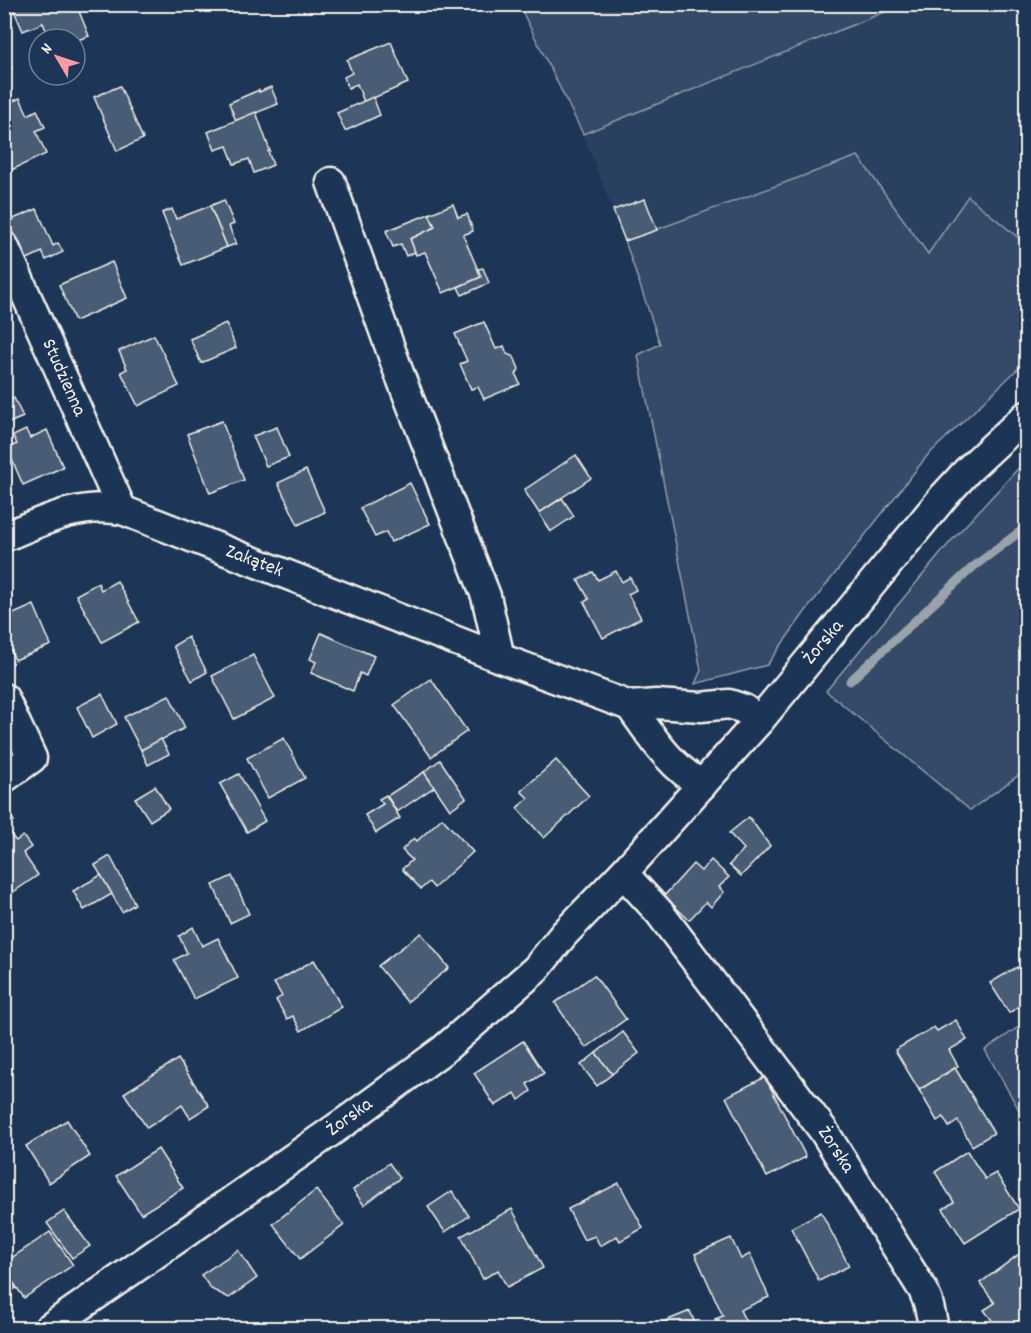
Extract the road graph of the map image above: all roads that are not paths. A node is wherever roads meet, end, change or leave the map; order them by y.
1 (331, 182) dead end
2 (4, 246) edge
3 (1026, 416) edge
4 (122, 510) junction
5 (4, 537) edge
6 (500, 658) junction
7 (4, 698) edge
8 (630, 706) junction
9 (759, 721) junction
10 (4, 778) edge
11 (702, 785) junction
12 (623, 873) junction
13 (49, 1329) edge
14 (934, 1329) edge

1 - 6 street
2 - 4 street, Studzienna
3 - 9 street, Żorska
4 - 5 street, Zakątek
4 - 6 street, Zakątek
6 - 8 street, Zakątek
7 - 10 street
8 - 9 street, Zakątek
8 - 11 street
9 - 11 street, Żorska
11 - 12 street, Żorska
12 - 13 street, Żorska
12 - 14 street, Żorska

